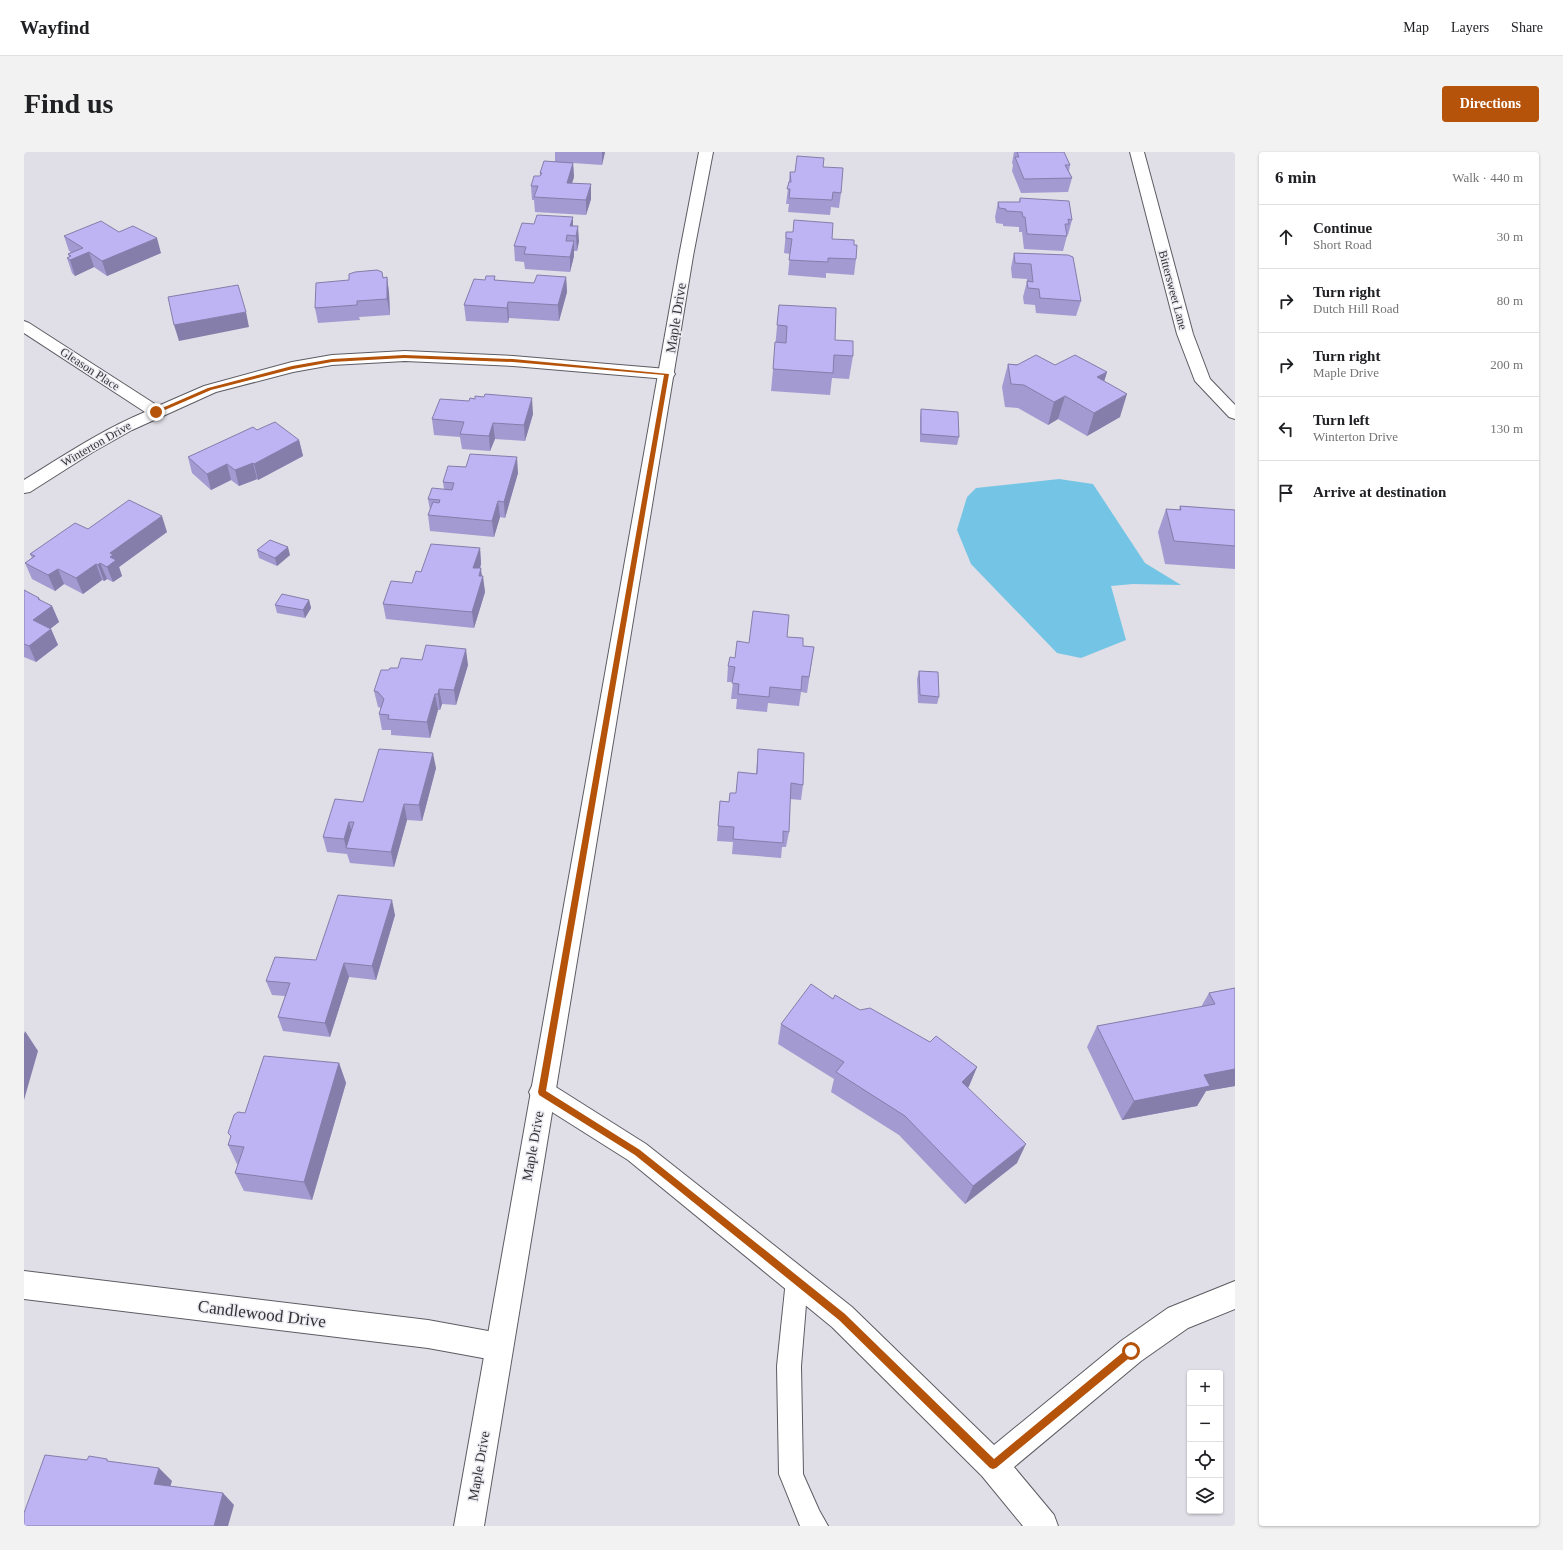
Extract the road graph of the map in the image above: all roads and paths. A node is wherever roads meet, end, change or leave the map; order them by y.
1 (706, 152) edge
2 (1137, 152) edge
3 (24, 326) edge
4 (667, 374) junction
5 (156, 412) junction
6 (1235, 414) edge
7 (24, 488) edge
8 (542, 1092) junction
9 (797, 1280) junction
10 (24, 1285) edge
11 (1235, 1295) edge
12 (499, 1347) junction
13 (993, 1465) junction
14 (468, 1526) edge
15 (815, 1526) edge
16 (1043, 1526) edge

1 - 4 street, Maple Drive
2 - 6 street, Bittersweet Lane
3 - 5 street, Gleason Place
4 - 5 street, Winterton Drive
4 - 8 street, Maple Drive
5 - 7 street, Winterton Drive
8 - 9 street
8 - 12 street, Maple Drive
9 - 13 street
9 - 15 lane
10 - 12 street, Candlewood Drive
11 - 13 street
12 - 14 street, Maple Drive
13 - 16 street

